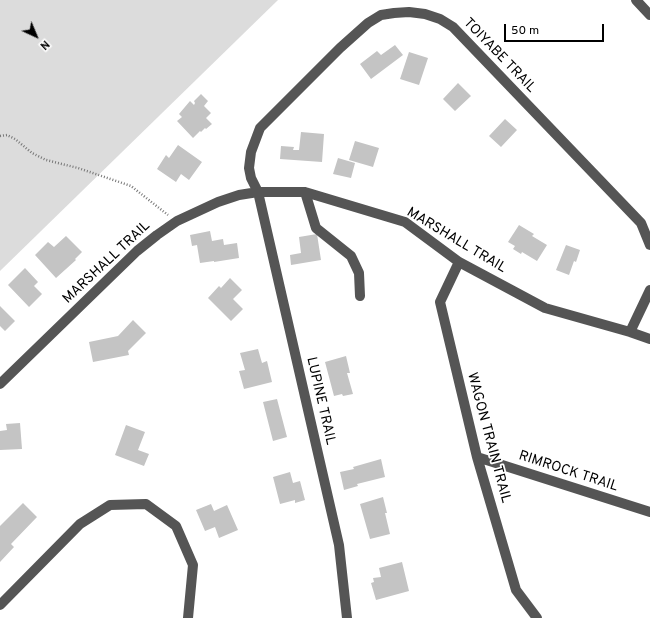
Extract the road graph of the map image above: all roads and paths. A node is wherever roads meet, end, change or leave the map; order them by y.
1 (636, 0) edge
2 (650, 15) edge
3 (0, 136) edge
4 (258, 192) junction
5 (305, 192) junction
6 (177, 221) junction
7 (650, 245) edge
8 (459, 262) junction
9 (650, 290) edge
10 (360, 296) dead end
11 (630, 332) junction
12 (650, 339) edge
13 (0, 384) edge
14 (477, 457) junction
15 (650, 512) edge
16 (0, 605) edge
17 (188, 618) edge
18 (347, 618) edge
19 (537, 618) edge

1 - 2 street
3 - 6 path
4 - 5 street, MARSHALL TRAIL
4 - 6 street, MARSHALL TRAIL
4 - 7 street, TOIYABE TRAIL
4 - 18 street, LUPINE TRAIL
5 - 8 street, MARSHALL TRAIL
5 - 10 street
6 - 13 street, MARSHALL TRAIL
8 - 11 street, MARSHALL TRAIL
8 - 14 street, WAGON TRAIN TRAIL
9 - 11 street
11 - 12 street, MARSHALL TRAIL
14 - 15 street, RIMROCK TRAIL
14 - 19 street, WAGON TRAIN TRAIL
16 - 17 street

